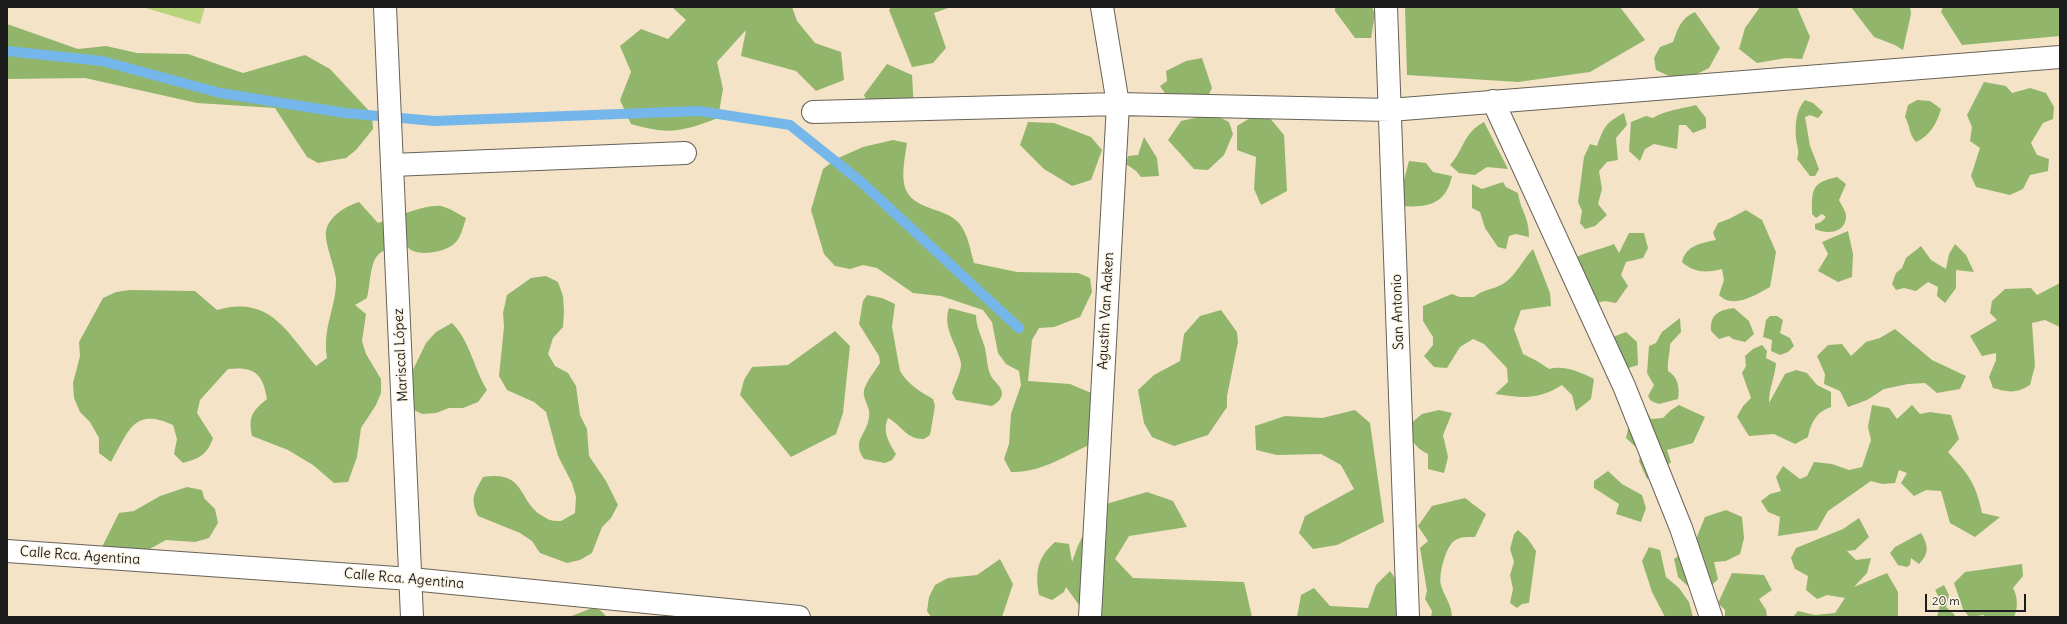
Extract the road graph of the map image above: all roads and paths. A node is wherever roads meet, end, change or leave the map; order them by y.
1 (385, 7) edge
2 (1102, 7) edge
3 (1386, 7) edge
4 (2060, 57) edge
5 (1493, 101) junction
6 (1118, 104) junction
7 (1390, 110) junction
8 (814, 112) dead end
9 (685, 153) dead end
10 (392, 165) junction
11 (7, 551) edge
12 (411, 579) junction
13 (412, 617) edge
14 (799, 617) edge
15 (1090, 617) edge
16 (1408, 617) edge
17 (1711, 617) edge

1 - 10 street, Mariscal López
2 - 6 street, Agustín Van Aaken
3 - 7 street, San Antonio
4 - 5 street
5 - 7 street
5 - 17 street
6 - 7 street
6 - 8 street
6 - 15 street, Agustín Van Aaken
7 - 16 street, San Antonio
9 - 10 street
10 - 12 street, Mariscal López
11 - 12 street, Calle Rca. Agentina
12 - 13 street, Mariscal López
12 - 14 street, Calle Rca. Agentina

